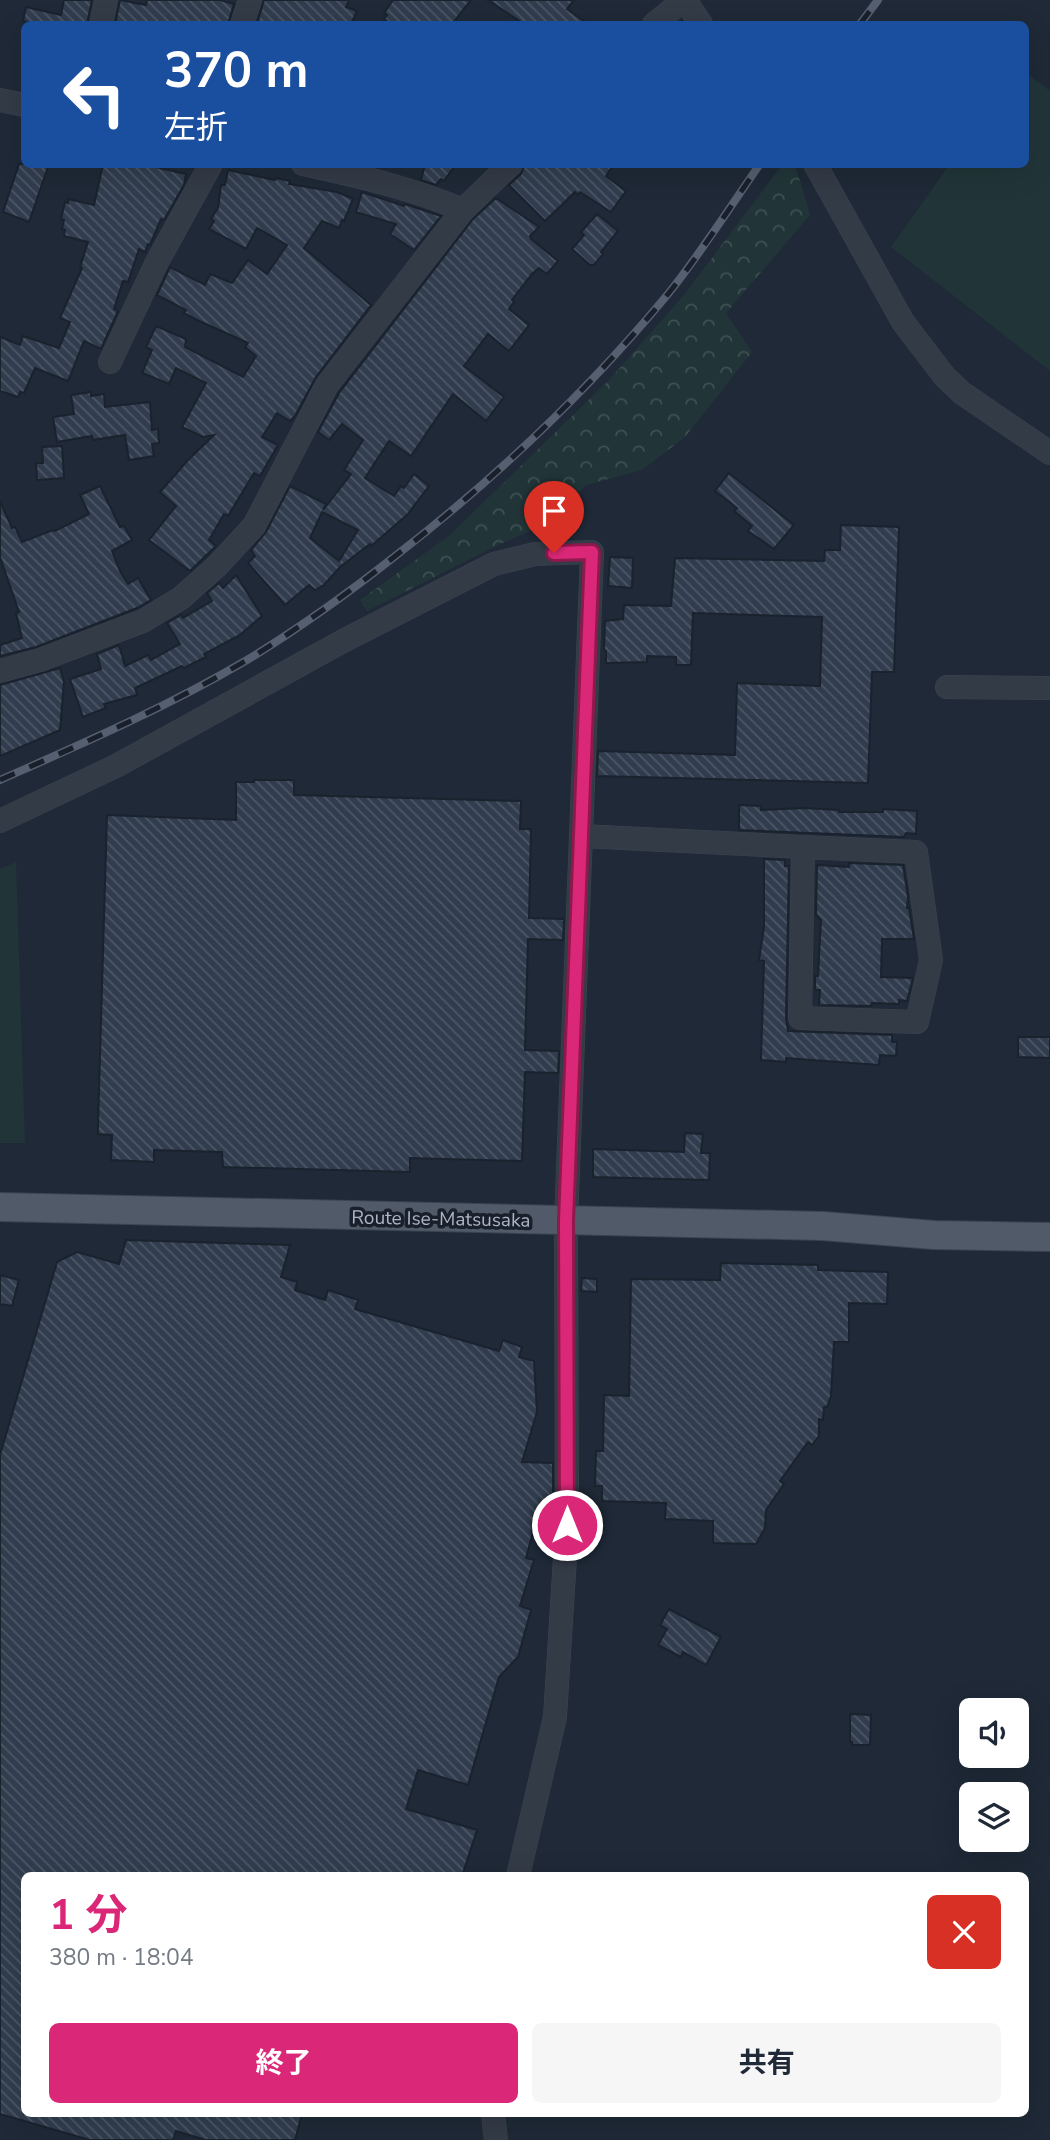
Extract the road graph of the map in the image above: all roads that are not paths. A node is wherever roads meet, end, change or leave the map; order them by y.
1 (106, 0) edge
2 (250, 0) edge
3 (685, 0) edge
4 (102, 21) edge
5 (243, 21) edge
6 (658, 21) edge
7 (699, 21) edge
8 (0, 100) edge
9 (21, 104) edge
10 (209, 168) edge
11 (320, 168) edge
12 (507, 168) edge
13 (818, 168) edge
14 (463, 209) junction
15 (110, 362) dead end
16 (1050, 453) edge
17 (0, 671) edge
18 (947, 687) dead end
19 (1050, 688) edge
20 (0, 821) edge
21 (581, 836) junction
22 (803, 847) junction
23 (0, 1207) edge
24 (566, 1221) junction
25 (1050, 1237) edge
26 (518, 1872) edge
27 (493, 2117) edge
28 (496, 2140) edge

1 - 4 street
2 - 5 street
3 - 6 street
3 - 7 street
8 - 9 street
10 - 15 street
11 - 14 street
12 - 14 street
13 - 16 street
14 - 17 street
18 - 19 street
20 - 21 street
21 - 22 street
21 - 24 street
22 - 22 street
23 - 24 main road, Route Ise-Matsusaka
24 - 25 main road, Route Ise-Matsusaka
24 - 26 street
27 - 28 street

